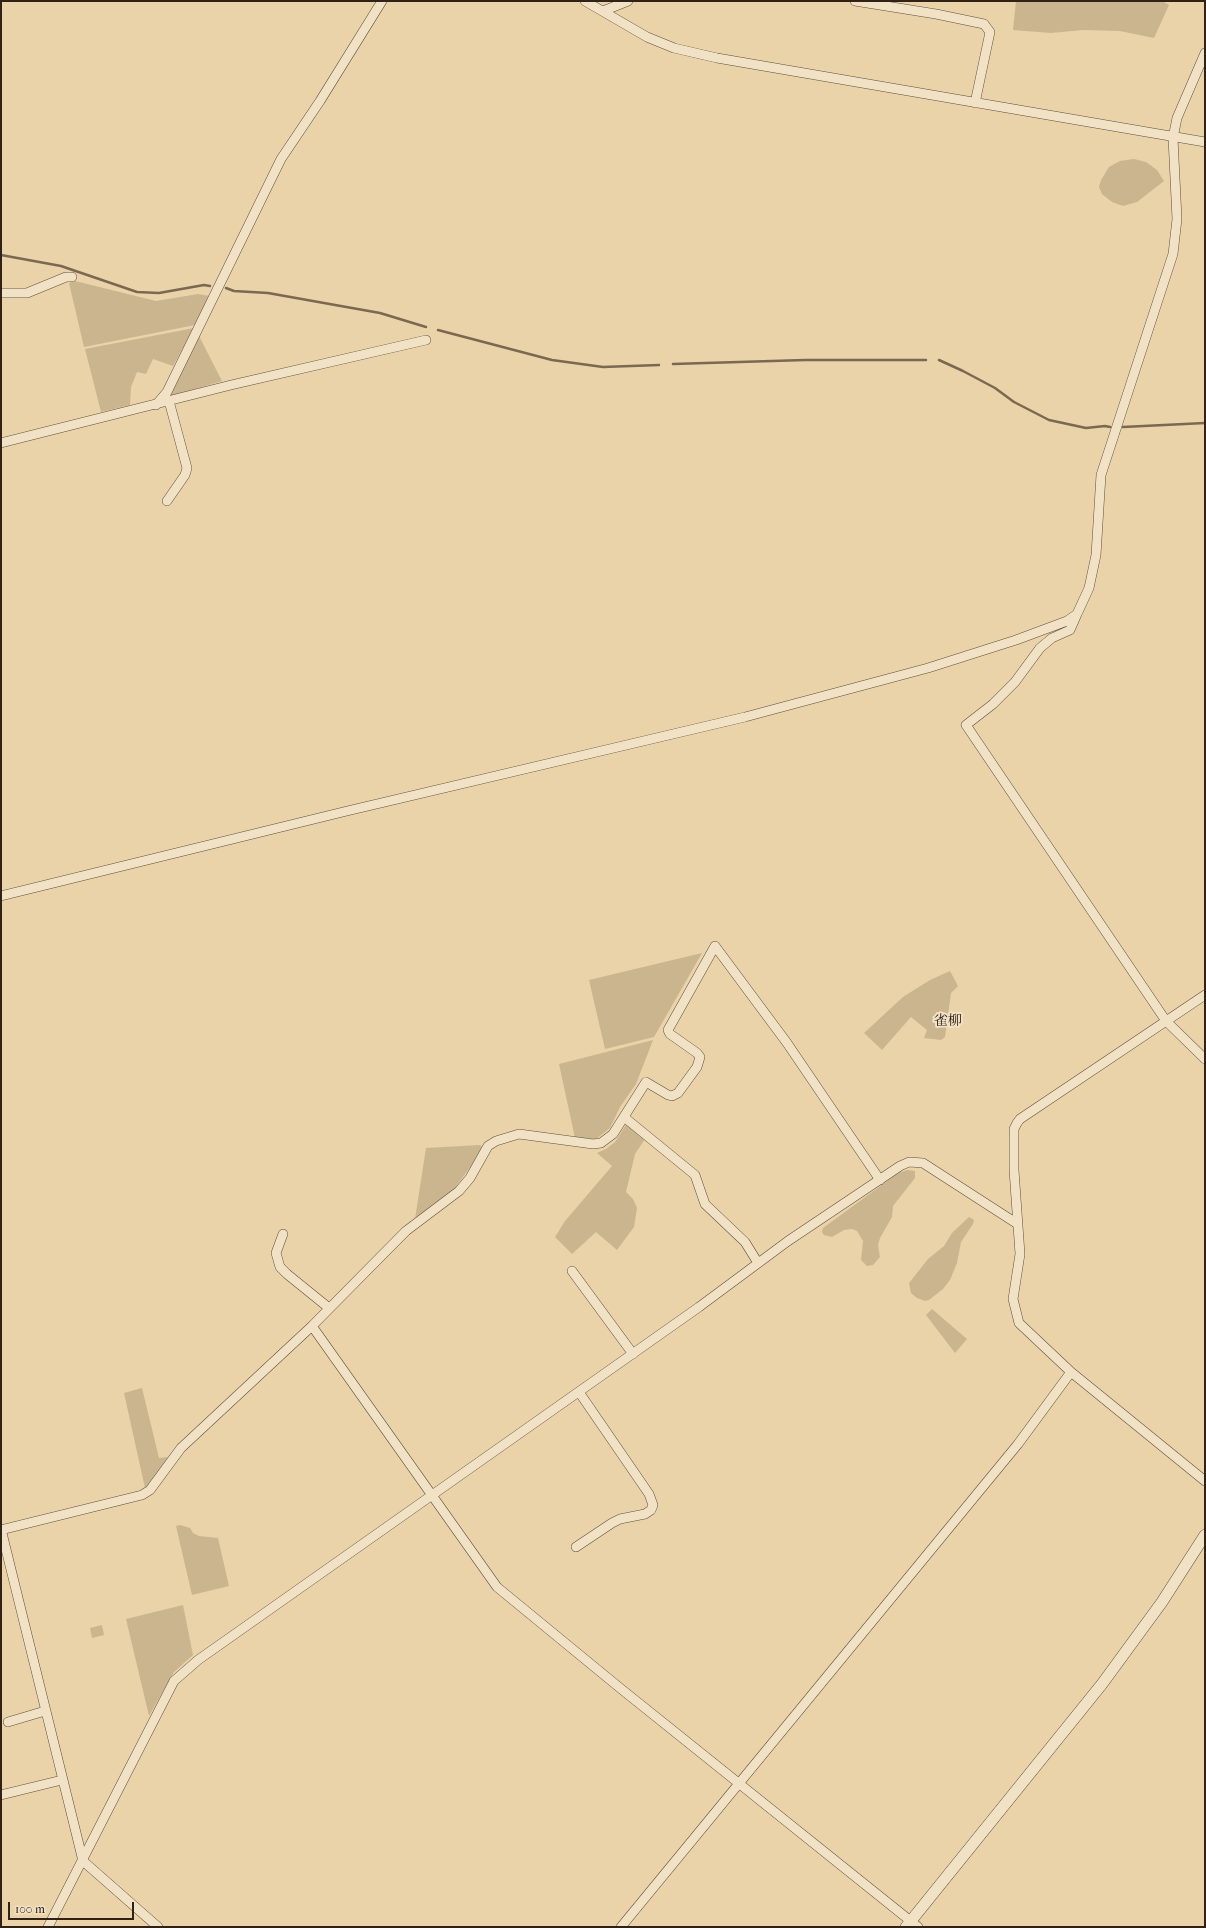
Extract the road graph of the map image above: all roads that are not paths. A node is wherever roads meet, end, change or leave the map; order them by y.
1 (382, 1) edge
2 (585, 1) edge
3 (628, 1) edge
4 (855, 1) edge
5 (603, 11) junction
6 (1205, 53) edge
7 (975, 103) junction
8 (1173, 138) junction
9 (1205, 142) edge
10 (72, 277) dead end
11 (1, 293) edge
12 (426, 340) dead end
13 (169, 401) junction
14 (156, 405) junction
15 (1, 443) edge
16 (168, 501) dead end
17 (1077, 614) junction
18 (1, 896) edge
19 (1205, 995) edge
20 (1166, 1021) junction
21 (1205, 1059) edge
22 (624, 1117) junction
23 (880, 1180) junction
24 (1016, 1223) junction
25 (284, 1234) dead end
26 (758, 1263) junction
27 (572, 1271) dead end
28 (329, 1308) junction
29 (312, 1326) junction
30 (633, 1354) junction
31 (1071, 1372) junction
32 (579, 1392) junction
33 (1205, 1481) edge
34 (433, 1495) junction
35 (1, 1529) edge
36 (1205, 1535) edge
37 (576, 1547) dead end
38 (45, 1711) junction
39 (8, 1722) dead end
40 (62, 1780) junction
41 (740, 1782) junction
42 (1, 1795) edge
43 (83, 1861) junction
44 (912, 1925) edge
45 (48, 1927) edge
46 (158, 1927) edge
47 (622, 1927) edge

1 - 14 street
2 - 5 street
3 - 5 street
4 - 7 street
5 - 7 street
6 - 8 street
7 - 8 street
8 - 9 street
8 - 17 street
10 - 11 street
12 - 13 street
13 - 14 street
13 - 16 street
14 - 15 street
17 - 18 street
17 - 20 street
19 - 20 street
20 - 21 street
20 - 24 street
22 - 23 street
22 - 26 street
22 - 28 street
23 - 24 street
23 - 26 street
24 - 31 street
25 - 28 street
26 - 30 street
27 - 30 street
28 - 29 street
29 - 34 street
29 - 35 street
30 - 32 street
31 - 33 street
31 - 41 street
32 - 34 street
32 - 37 street
34 - 41 street
34 - 43 street
35 - 38 street
36 - 44 street
38 - 39 street
38 - 40 street
40 - 42 street
40 - 43 street
41 - 44 street
41 - 47 street
43 - 45 street
43 - 46 street

